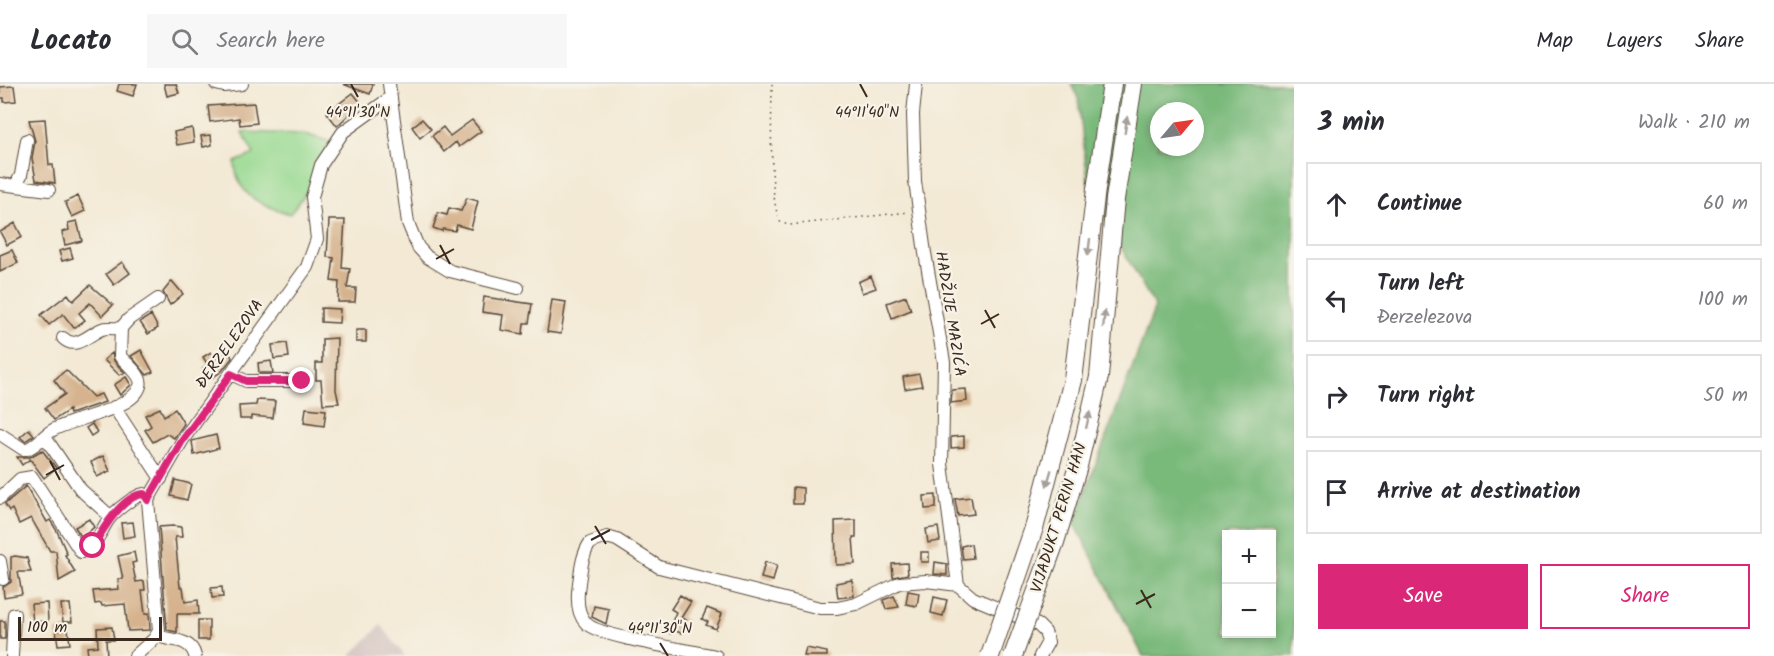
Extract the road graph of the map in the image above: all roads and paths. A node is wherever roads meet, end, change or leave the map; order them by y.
1 (216, 84) edge
2 (242, 84) edge
3 (389, 84) edge
4 (772, 84) edge
5 (916, 84) edge
6 (1112, 84) edge
7 (1133, 84) edge
8 (390, 98) junction
9 (27, 140) dead end
10 (0, 184) edge
11 (16, 185) junction
12 (48, 190) dead end
13 (918, 211) junction
14 (518, 288) dead end
15 (158, 299) dead end
16 (121, 328) junction
17 (63, 338) dead end
18 (231, 374) junction
19 (302, 381) dead end
20 (114, 407) junction
21 (0, 434) edge
22 (45, 437) junction
23 (161, 479) junction
24 (0, 498) edge
25 (148, 500) junction
26 (111, 516) junction
27 (0, 561) edge
28 (3, 579) dead end
29 (958, 585) junction
30 (14, 615) dead end
31 (157, 636) junction
32 (12, 656) edge
33 (135, 656) edge
34 (195, 656) edge
35 (716, 656) edge
36 (990, 656) edge
37 (1013, 656) edge
38 (1040, 656) edge

1 - 2 street
3 - 8 street
4 - 13 path
5 - 13 street, HADŽIJE MAZIĆA
6 -> 36 highway, VIJADUKT PERIN HAN, bridge
37 -> 7 highway, VIJADUKT PERIN HAN, bridge
8 - 14 street
8 - 18 street, ĐERZELEZOVA
9 - 11 street
10 - 11 street
11 - 12 street
13 - 29 street, HADŽIJE MAZIĆA
15 - 16 street
16 - 17 street
16 - 20 street
18 - 19 street
18 - 23 street, ĐERZELEZOVA
20 - 22 street
20 - 23 street
21 - 22 street
22 - 26 street
23 - 25 street, ĐERZELEZOVA
24 - 26 street
25 - 26 street
25 - 31 street
27 - 28 street
29 - 35 street
29 - 38 street
30 - 32 street
31 - 33 street
31 - 34 street

